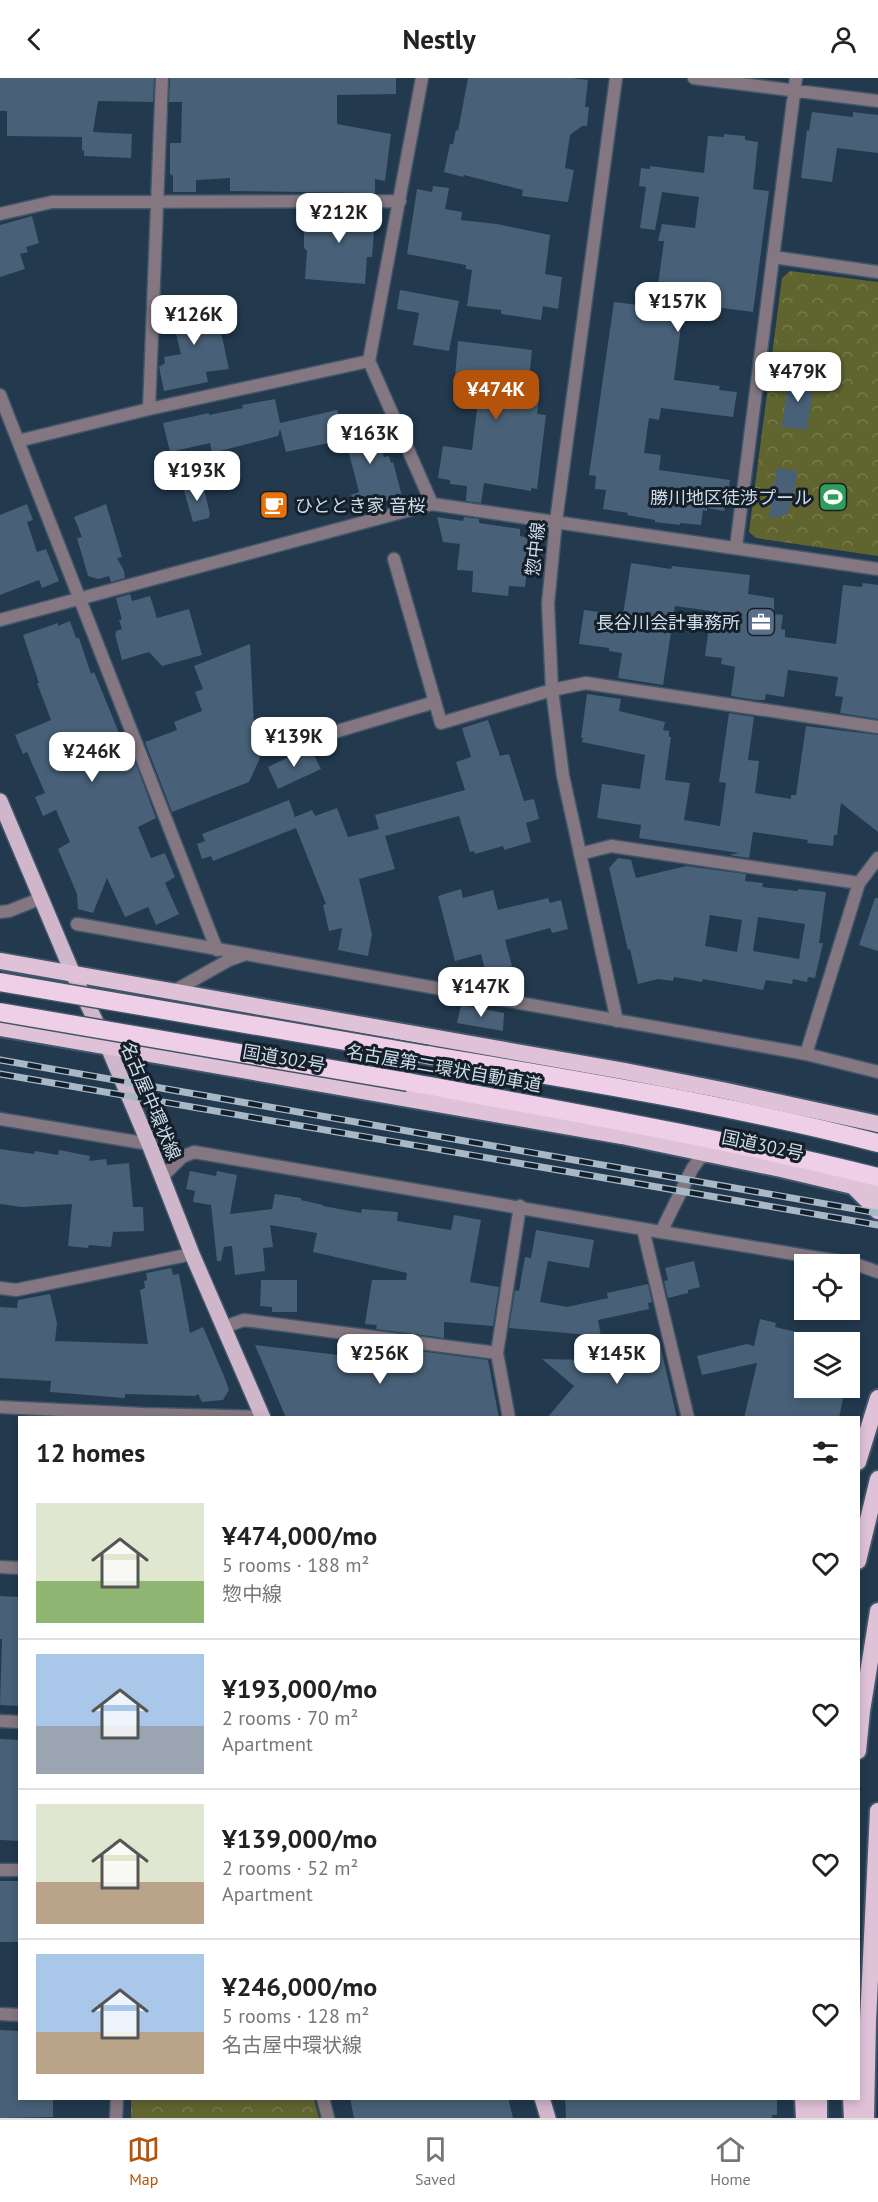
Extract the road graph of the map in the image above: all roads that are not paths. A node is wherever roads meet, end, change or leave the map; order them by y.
1 (162, 78) edge
2 (422, 78) edge
3 (616, 78) edge
4 (694, 78) edge
5 (796, 78) edge
6 (794, 91) junction
7 (878, 101) edge
8 (400, 201) junction
9 (158, 202) junction
10 (0, 214) edge
11 (772, 257) junction
12 (878, 272) edge
13 (369, 362) junction
14 (0, 395) edge
15 (149, 409) junction
16 (18, 441) junction
17 (432, 504) junction
18 (556, 521) junction
19 (736, 547) junction
20 (394, 559) dead end
21 (878, 569) edge
22 (81, 599) junction
23 (0, 620) edge
24 (552, 690) junction
25 (435, 702) junction
26 (878, 727) edge
27 (321, 736) dead end
28 (0, 801) edge
29 (580, 854) junction
30 (878, 858) edge
31 (859, 883) junction
32 (42, 898) junction
33 (0, 912) edge
34 (77, 924) dead end
35 (217, 950) junction
36 (244, 955) junction
37 (0, 961) edge
38 (73, 974) junction
39 (0, 982) edge
40 (174, 991) junction
41 (0, 1012) edge
42 (617, 1021) junction
43 (0, 1028) edge
44 (108, 1047) junction
45 (806, 1054) junction
46 (878, 1072) edge
47 (0, 1119) edge
48 (878, 1124) edge
49 (878, 1143) edge
50 (149, 1144) junction
51 (711, 1154) junction
52 (162, 1177) junction
53 (878, 1177) edge
54 (852, 1185) junction
55 (878, 1192) edge
56 (520, 1206) junction
57 (878, 1211) edge
58 (643, 1229) junction
59 (661, 1232) junction
60 (192, 1254) junction
61 (878, 1272) edge
62 (0, 1288) edge
63 (224, 1327) junction
64 (497, 1353) junction
65 (878, 1398) edge
66 (0, 1407) edge
67 (144, 1416) edge
68 (262, 1416) edge
69 (509, 1416) edge
70 (688, 1416) edge
71 (860, 1456) edge
72 (878, 1479) edge
73 (860, 1554) edge
74 (0, 1567) edge
75 (18, 1568) edge
76 (878, 1611) edge
77 (0, 1721) edge
78 (18, 1722) edge
79 (860, 1731) edge
80 (878, 1811) edge
81 (0, 1870) edge
82 (18, 1870) edge
83 (0, 2014) edge
84 (18, 2015) edge
85 (117, 2100) edge
86 (324, 2100) edge
87 (543, 2100) edge
88 (803, 2100) edge
89 (819, 2100) edge
90 (851, 2100) edge
91 (117, 2118) edge
92 (328, 2118) edge
93 (548, 2118) edge
94 (804, 2118) edge
95 (819, 2118) edge
96 (852, 2118) edge
97 (866, 2118) edge

1 - 9 street
2 - 8 street
3 - 18 street, 惣中線
4 - 6 street
5 - 6 street
6 - 7 street
6 - 11 street
8 - 9 street
8 - 13 street
9 - 10 street
9 - 15 street
11 - 12 street
11 - 19 street
13 - 15 street
13 - 17 street
14 - 16 street
15 - 16 street
16 - 22 street
17 - 18 street
17 - 22 street
18 - 19 street
18 - 24 street, 惣中線
19 - 21 street
20 - 25 street
22 - 23 street
22 - 35 street
24 - 25 street
24 - 26 street
24 - 29 street, 惣中線
25 - 27 street
28 - 32 main road, 名古屋中環状線
29 - 31 street
29 - 42 street, 惣中線
30 - 31 street
31 - 45 street
32 - 33 street
32 - 38 main road, 名古屋中環状線
34 - 35 street
35 - 36 street
36 - 40 street
36 - 42 street
37 - 38 highway
38 - 40 highway
38 - 44 main road, 名古屋中環状線
39 - 49 highway, 名古屋第二環状自動車道, bridge
40 - 48 highway
41 - 53 highway, 名古屋第二環状自動車道, bridge
42 - 45 street
43 - 44 highway, 国道302号
44 - 50 main road, 名古屋中環状線
44 - 51 highway, 国道302号
45 - 46 street
47 - 50 street
50 - 52 main road, 名古屋中環状線
51 - 54 highway, 国道302号
51 - 59 street
52 - 56 street
52 - 60 main road, 名古屋中環状線
54 - 55 highway, 国道302号
54 - 57 highway
56 - 58 street
56 - 64 street
58 - 59 street
58 - 70 street
59 - 61 street
60 - 62 street
60 - 63 main road, 名古屋中環状線
63 - 64 street
63 - 68 main road, 名古屋中環状線
64 - 69 street
65 - 71 highway
66 - 67 street
72 - 73 highway
74 - 75 street
76 - 79 highway
77 - 78 street
80 - 97 highway
81 - 82 street
83 - 84 street
85 - 91 street
86 - 92 street
87 - 93 main road
88 - 94 highway
89 - 95 highway
90 - 96 highway

